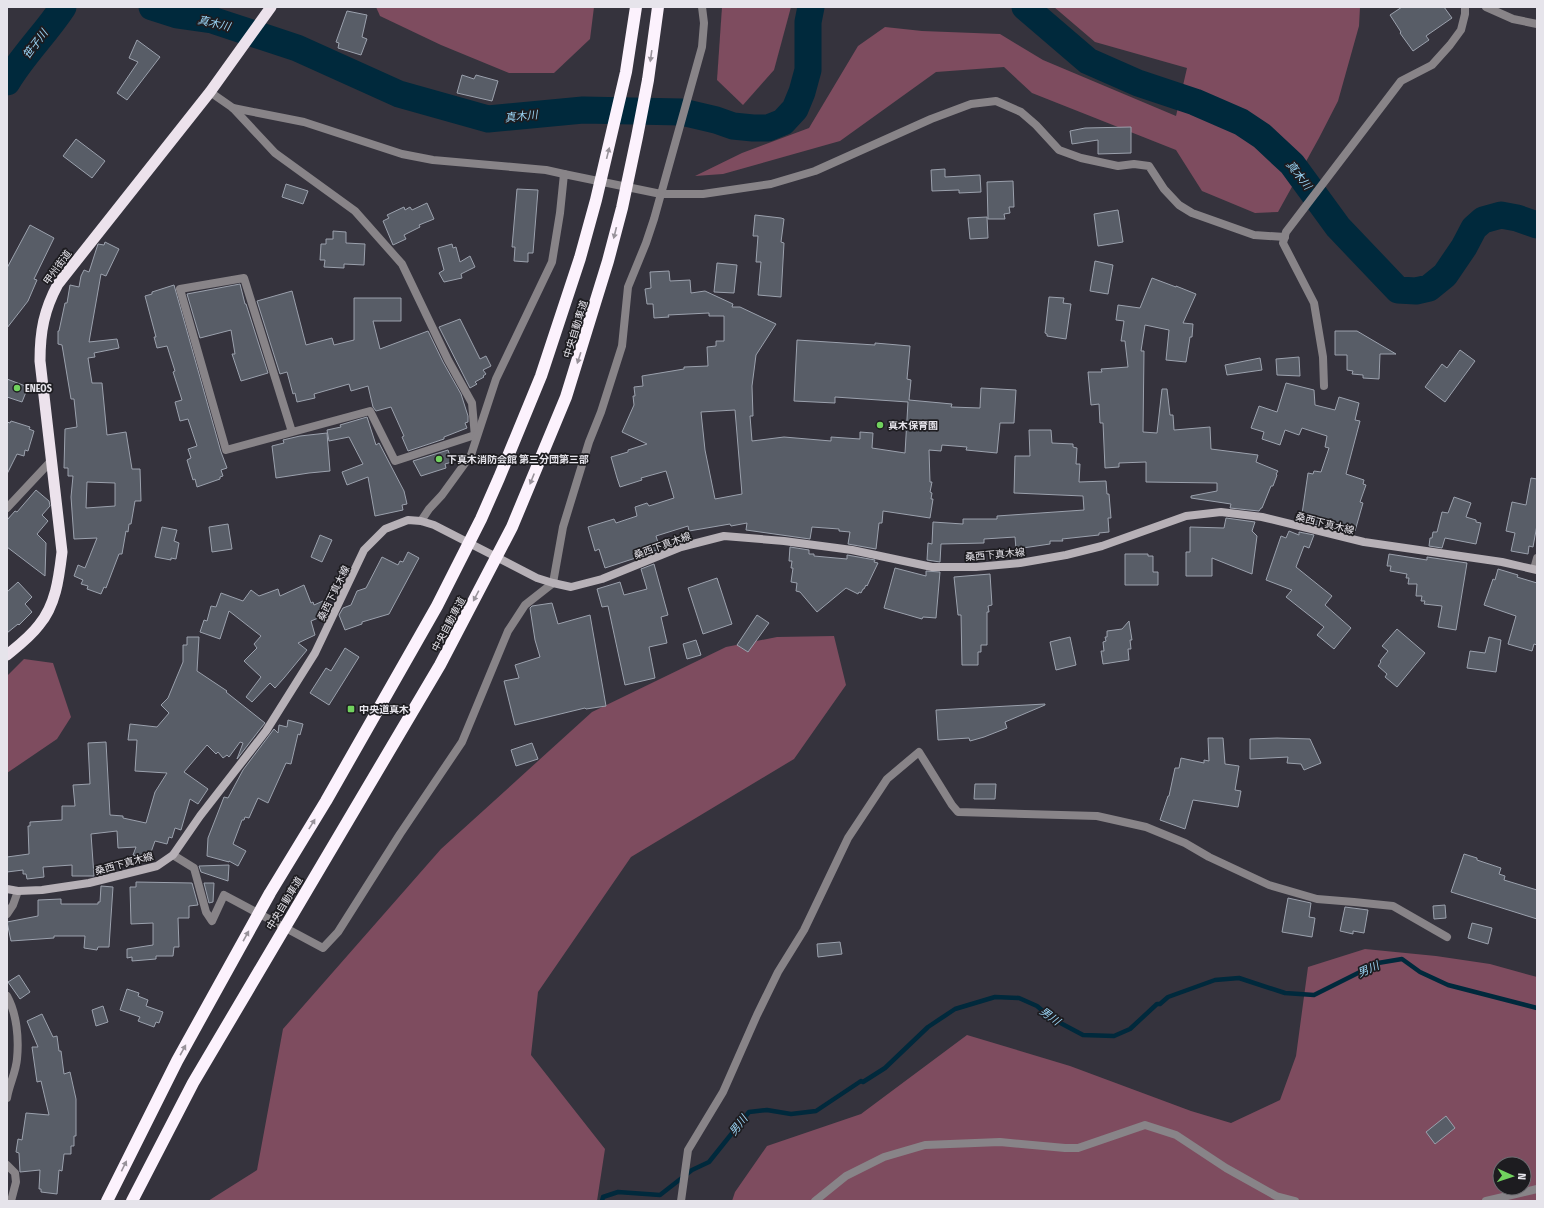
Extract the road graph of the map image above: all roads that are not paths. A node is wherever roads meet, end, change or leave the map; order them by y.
1 (271, 7) edge
2 (702, 7) edge
3 (1465, 7) edge
4 (1486, 7) edge
5 (635, 11) edge
6 (658, 12) edge
7 (1537, 24) edge
8 (210, 92) junction
9 (233, 108) junction
10 (564, 174) junction
11 (661, 194) junction
12 (1285, 237) junction
13 (1324, 386) dead end
14 (292, 432) junction
15 (475, 438) junction
16 (51, 461) junction
17 (7, 508) edge
18 (421, 521) junction
19 (1537, 558) edge
20 (1535, 570) edge
21 (553, 583) junction
22 (7, 655) edge
23 (173, 855) junction
24 (7, 889) edge
25 (18, 891) junction
26 (7, 914) edge
27 (1447, 937) dead end
28 (7, 996) edge
29 (7, 1098) edge
30 (7, 1166) edge
31 (1537, 1188) edge
32 (10, 1201) edge
33 (107, 1201) edge
34 (132, 1201) edge
35 (681, 1201) edge
36 (815, 1201) edge
37 (1295, 1201) edge
38 (1486, 1201) edge

1 - 8 highway, 甲州街道
2 - 11 street
3 - 12 street
4 - 7 street
33 -> 5 highway, 中央自動車道
6 -> 34 highway, 中央自動車道
8 - 9 street
8 - 16 highway, 甲州街道
9 - 10 street
9 - 15 street
10 - 11 street
10 - 15 street
11 - 12 street
11 - 21 street
12 - 13 street
14 - 14 street
14 - 15 street
15 - 18 street
16 - 17 street
16 - 22 highway, 甲州街道
18 - 21 main road, 桑西下真木線
18 - 23 main road, 桑西下真木線
19 - 20 street
20 - 21 main road, 桑西下真木線
21 - 23 street
23 - 25 main road, 桑西下真木線
24 - 25 main road, 桑西下真木線
25 - 26 street
27 - 35 street
28 - 29 street
30 - 32 street
31 - 38 street
36 - 37 street

